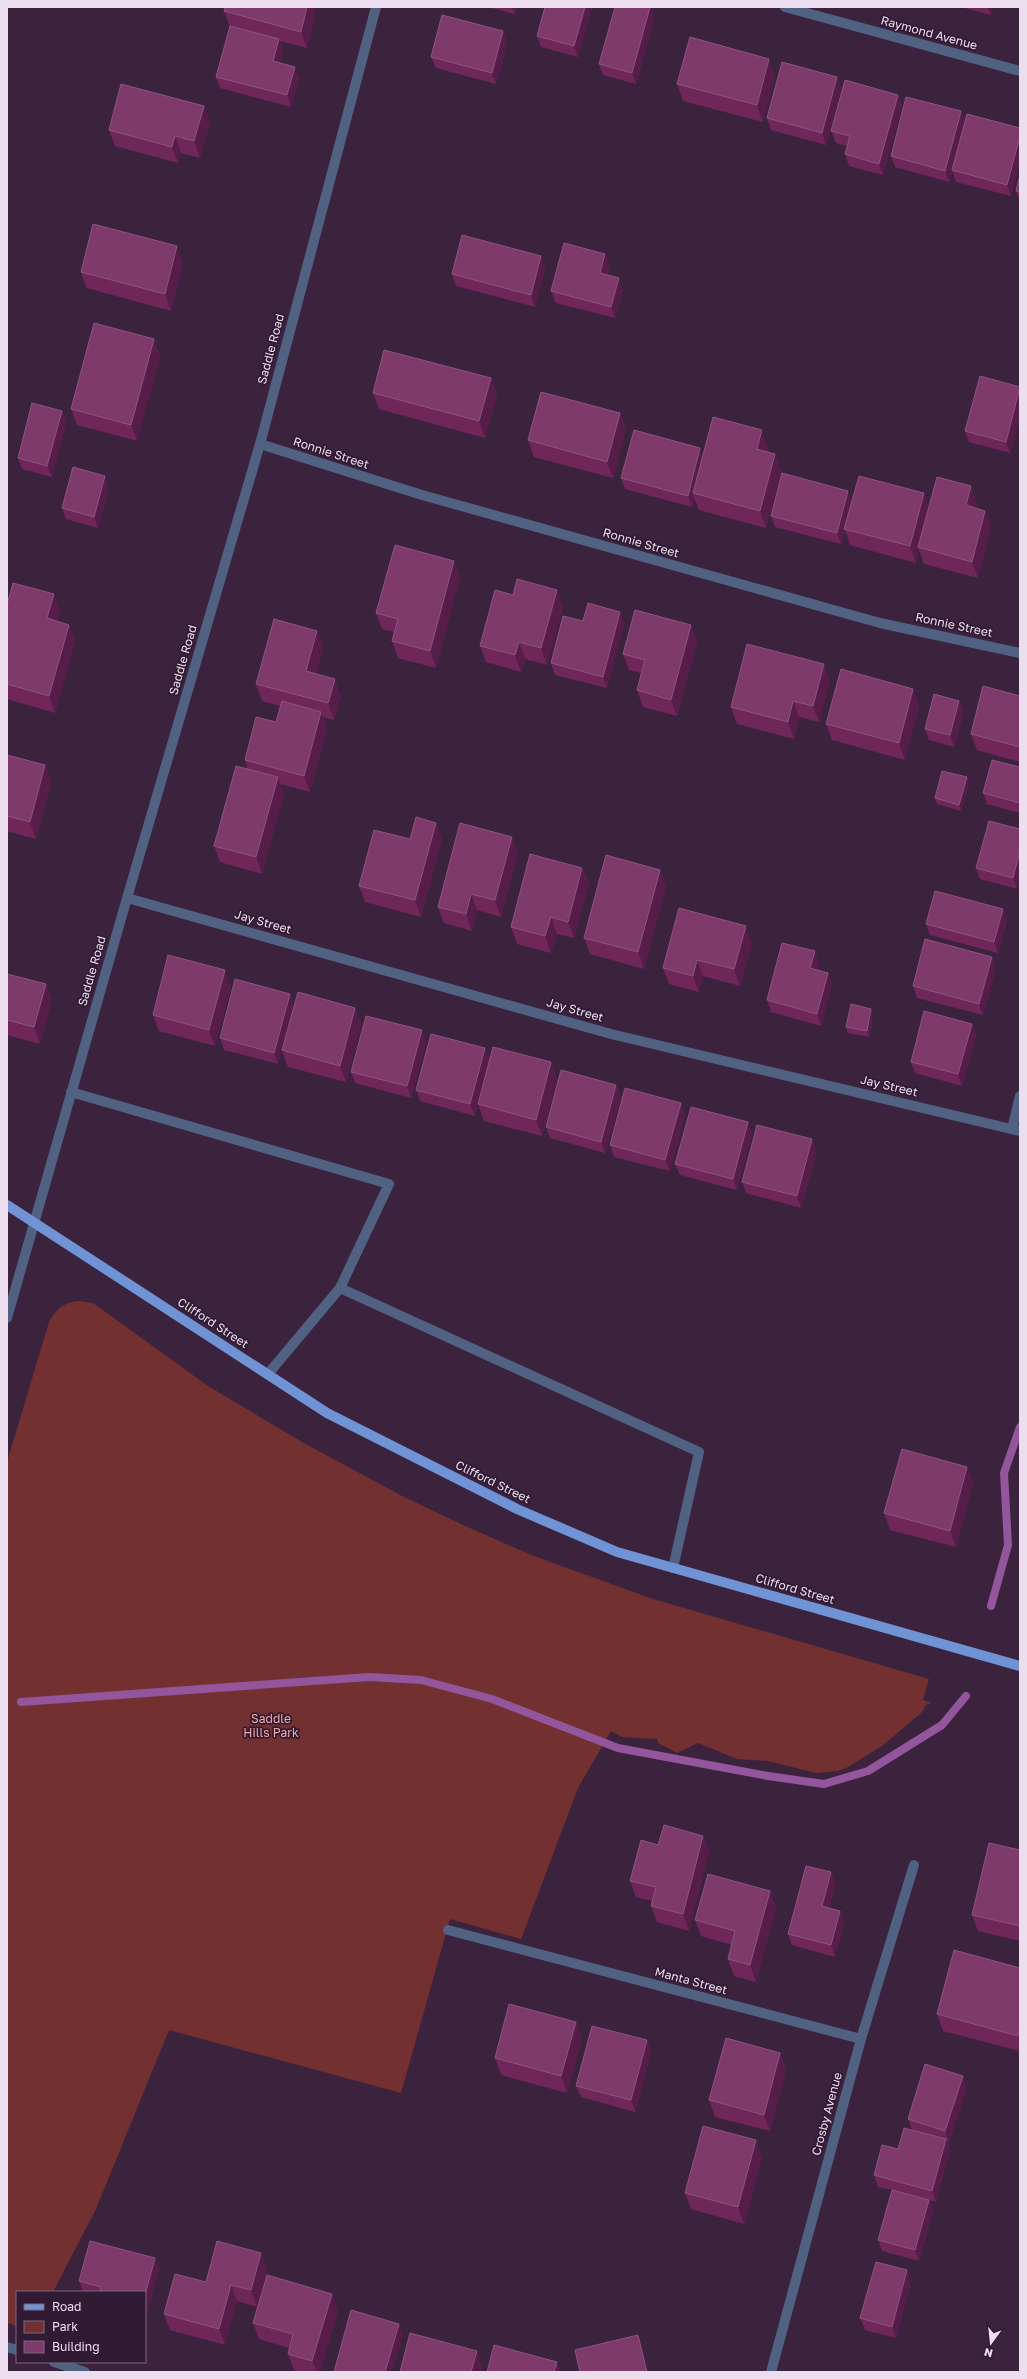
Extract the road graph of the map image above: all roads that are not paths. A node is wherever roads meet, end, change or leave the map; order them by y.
1 (376, 7) edge
2 (784, 7) edge
3 (1020, 71) edge
4 (260, 444) junction
5 (1020, 653) edge
6 (127, 898) junction
7 (71, 1092) junction
8 (1020, 1096) edge
9 (1016, 1130) edge
10 (7, 1205) edge
11 (34, 1221) junction
12 (340, 1288) junction
13 (7, 1318) edge
14 (268, 1374) junction
15 (673, 1568) junction
16 (1020, 1666) edge
17 (914, 1865) dead end
18 (448, 1930) dead end
19 (861, 2039) junction
20 (57, 2363) edge
21 (85, 2372) edge
22 (772, 2372) edge

1 - 4 street, Saddle Road
2 - 3 street, Raymond Avenue
4 - 5 street, Ronnie Street
4 - 6 street, Saddle Road
6 - 7 street, Saddle Road
6 - 9 street, Jay Street
7 - 11 street, Saddle Road
7 - 12 street
8 - 9 street
10 - 11 main road, Clifford Street
11 - 13 street, Saddle Road
11 - 14 main road, Clifford Street
12 - 14 street
12 - 15 street
14 - 15 main road, Clifford Street
15 - 16 main road, Clifford Street
17 - 19 street, Crosby Avenue
18 - 19 street, Manta Street
19 - 22 street, Crosby Avenue
20 - 21 street

